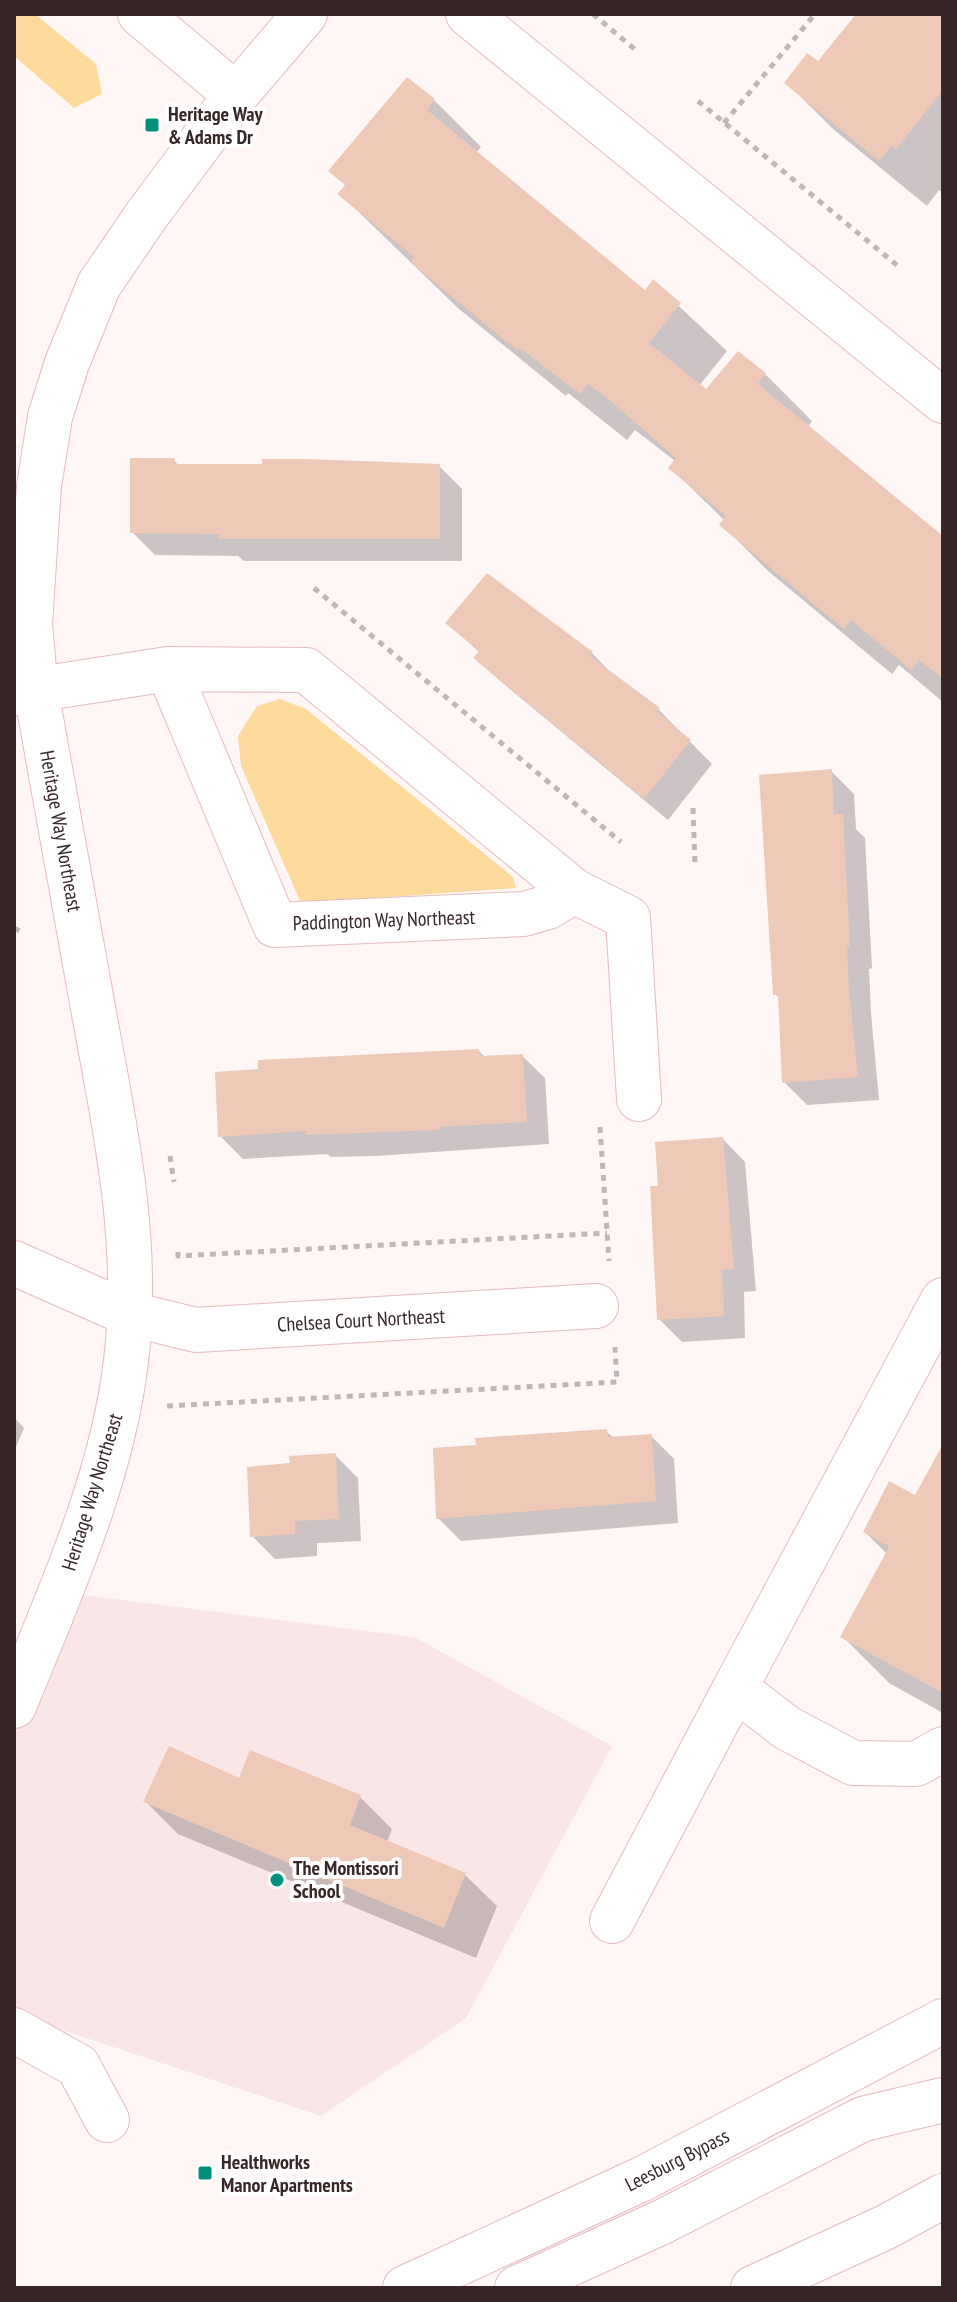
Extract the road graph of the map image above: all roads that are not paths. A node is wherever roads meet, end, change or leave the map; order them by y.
1 (140, 14) edge
2 (305, 14) edge
3 (468, 14) edge
4 (236, 95) junction
5 (943, 401) edge
6 (168, 669) junction
7 (25, 692) edge
8 (574, 891) junction
9 (639, 1099) dead end
10 (14, 1263) edge
11 (943, 1300) edge
12 (596, 1306) dead end
13 (127, 1313) junction
14 (735, 1688) junction
15 (14, 1706) edge
16 (943, 1749) edge
17 (612, 1921) dead end
18 (943, 2021) edge
19 (14, 2030) edge
20 (943, 2100) edge
21 (107, 2120) dead end
22 (943, 2196) edge
23 (405, 2288) edge
24 (517, 2288) edge
25 (753, 2288) edge

1 - 4 main road
2 - 4 main road, Heritage Way Northeast
3 - 5 main road
4 - 7 main road, Heritage Way Northeast
6 - 7 main road
6 - 8 main road
6 - 8 main road, Paddington Way Northeast
7 - 13 main road, Heritage Way Northeast
8 - 9 main road
10 - 13 main road, Chelsea Court Northeast
11 - 14 main road
12 - 13 main road, Chelsea Court Northeast
13 - 15 main road, Heritage Way Northeast
14 - 16 main road
14 - 17 main road
18 - 23 main road, Leesburg Bypass
19 - 21 main road
20 - 24 main road
22 - 25 main road

